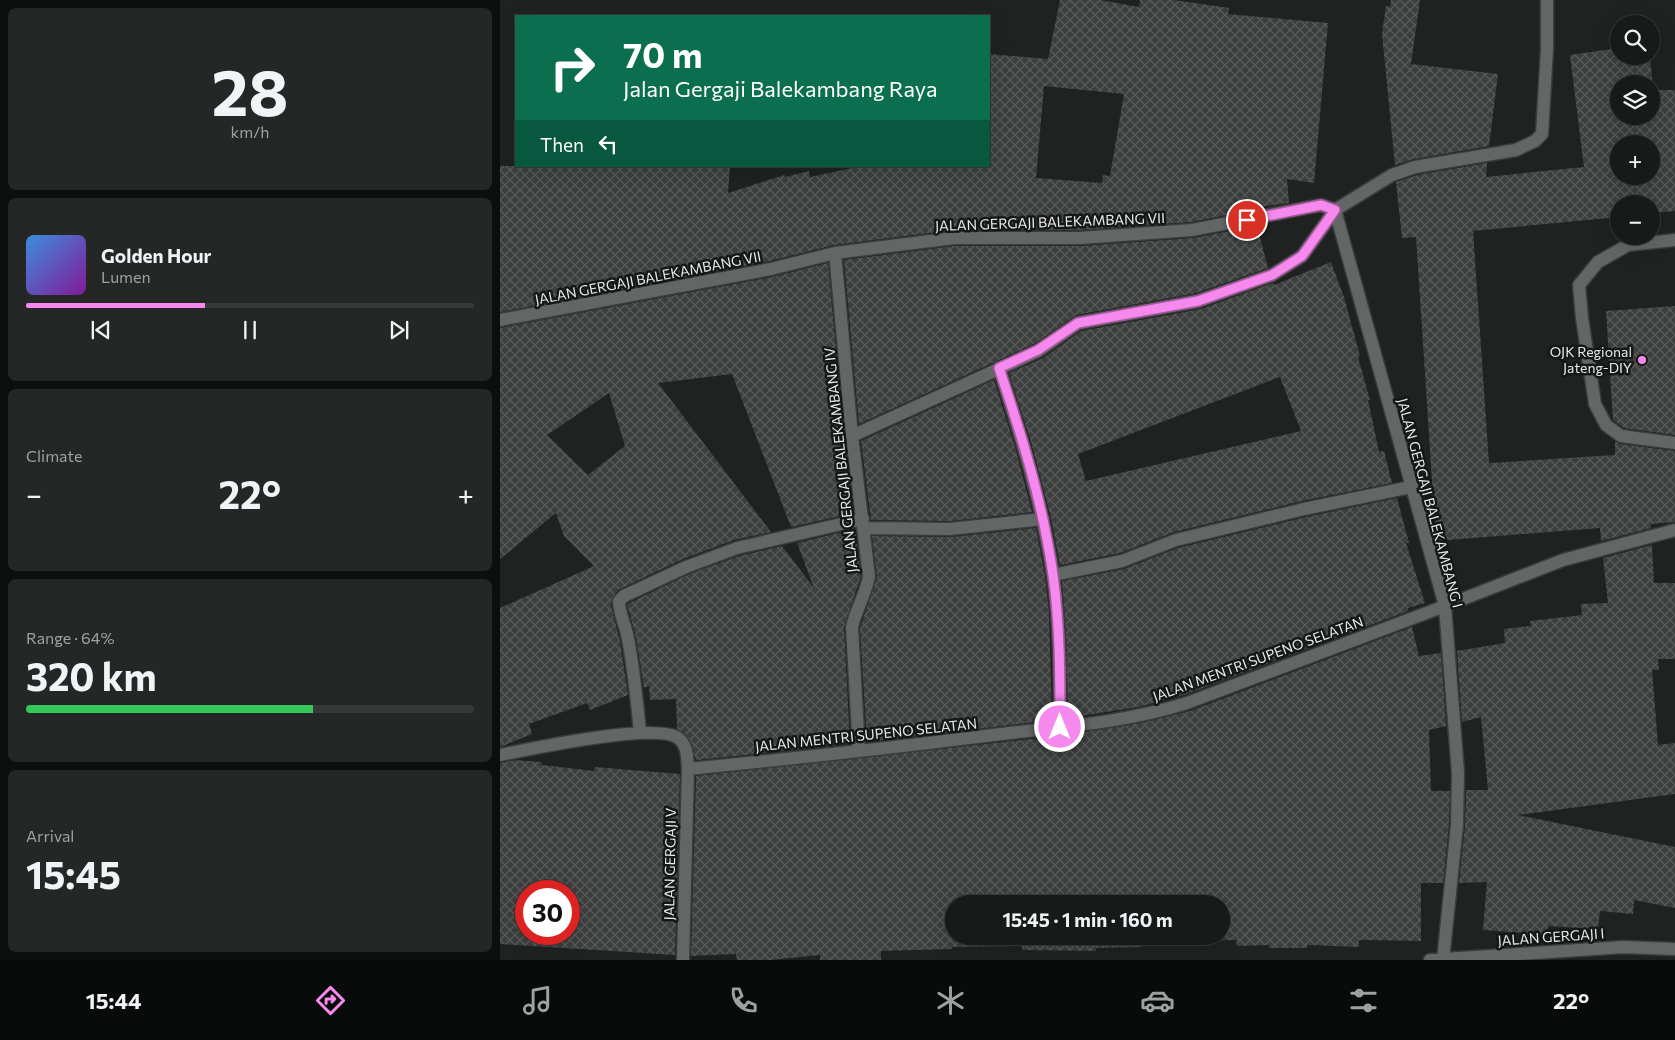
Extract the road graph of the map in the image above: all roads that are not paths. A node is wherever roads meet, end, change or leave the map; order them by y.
1 (1547, 0) edge
2 (1335, 210) junction
3 (1675, 240) edge
4 (835, 253) junction
5 (500, 320) edge
6 (999, 368) junction
7 (852, 436) junction
8 (1675, 443) edge
9 (1411, 487) junction
10 (1043, 519) junction
11 (864, 524) junction
12 (1675, 530) edge
13 (1053, 575) junction
14 (1445, 606) junction
15 (1060, 727) junction
16 (640, 732) junction
17 (859, 752) junction
18 (500, 755) edge
19 (688, 770) junction
20 (1675, 949) edge
21 (684, 960) edge
22 (1430, 960) edge
23 (1443, 960) edge

1 - 2 street
2 - 4 street, JALAN GERGAJI BALEKAMBANG VII
2 - 6 street
2 - 9 street, JALAN GERGAJI BALEKAMBANG I
3 - 8 street
4 - 5 street, JALAN GERGAJI BALEKAMBANG VII
4 - 7 street, JALAN GERGAJI BALEKAMBANG IV
6 - 7 street
6 - 10 street
7 - 11 street, JALAN GERGAJI BALEKAMBANG IV
9 - 13 street
9 - 14 street, JALAN GERGAJI BALEKAMBANG I
10 - 11 street
10 - 13 street
11 - 16 street
11 - 17 street, JALAN GERGAJI BALEKAMBANG IV
12 - 14 street, JALAN MENTRI SUPENO SELATAN
13 - 15 street
14 - 15 street, JALAN MENTRI SUPENO SELATAN
14 - 23 street, JALAN GERGAJI BALEKAMBANG I
15 - 17 street, JALAN MENTRI SUPENO SELATAN
16 - 18 street, JALAN GERGAJI V
16 - 19 street, JALAN GERGAJI V
17 - 19 street, JALAN MENTRI SUPENO SELATAN
19 - 21 street, JALAN GERGAJI V
20 - 23 street, JALAN GERGAJI I
22 - 23 street, JALAN GERGAJI I

